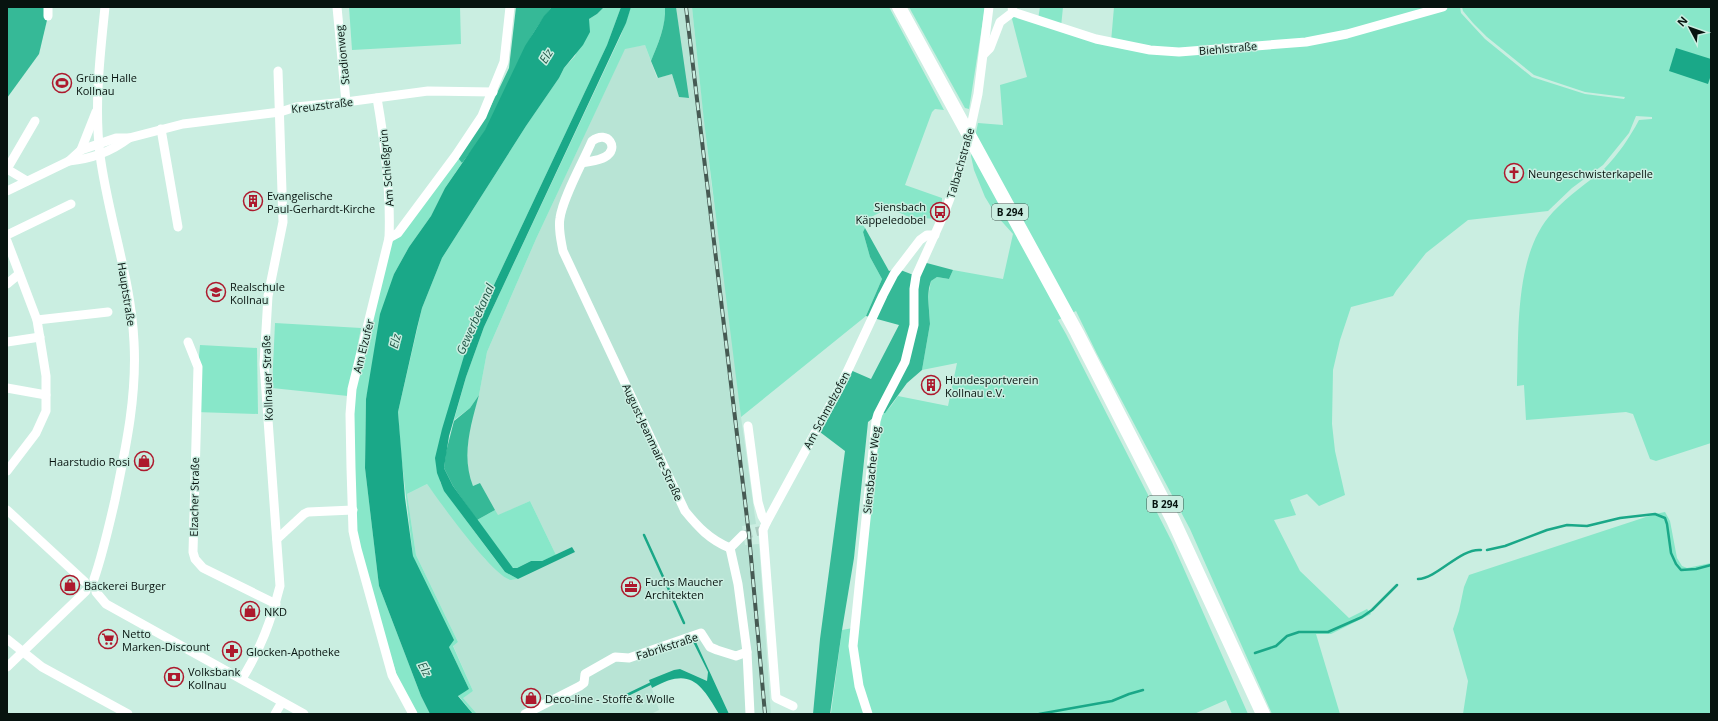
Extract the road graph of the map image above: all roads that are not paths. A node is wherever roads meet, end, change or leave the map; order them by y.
1 (105, 7) edge
2 (337, 7) edge
3 (510, 7) edge
4 (899, 7) edge
5 (990, 7) edge
6 (1443, 7) edge
7 (1012, 9) edge
8 (983, 55) junction
9 (278, 70) dead end
10 (493, 92) junction
11 (377, 98) junction
12 (346, 102) junction
13 (98, 107) junction
14 (280, 112) junction
15 (34, 122) dead end
16 (161, 129) junction
17 (130, 138) junction
18 (99, 142) junction
19 (81, 150) junction
20 (100, 154) junction
21 (69, 161) junction
22 (582, 163) dead end
23 (7, 169) edge
24 (27, 181) junction
25 (7, 191) edge
26 (71, 204) dead end
27 (178, 227) dead end
28 (7, 234) edge
29 (935, 235) junction
30 (389, 238) junction
31 (7, 241) edge
32 (19, 274) junction
33 (7, 284) edge
34 (108, 312) dead end
35 (37, 320) junction
36 (40, 337) junction
37 (7, 342) edge
38 (188, 342) dead end
39 (7, 388) edge
40 (46, 395) junction
41 (748, 426) dead end
42 (7, 471) edge
43 (7, 510) edge
44 (353, 510) junction
45 (766, 523) junction
46 (743, 535) tunnel mouth
47 (277, 539) junction
48 (730, 548) junction
49 (94, 579) junction
50 (85, 582) junction
51 (86, 592) junction
52 (96, 592) junction
53 (276, 604) junction
54 (7, 638) edge
55 (23, 652) junction
56 (748, 652) junction
57 (7, 667) edge
58 (242, 679) junction
59 (282, 702) junction
60 (793, 706) dead end
61 (128, 714) edge
62 (275, 714) edge
63 (304, 714) edge
64 (412, 714) edge
65 (525, 714) edge
66 (750, 714) edge
67 (868, 714) edge
68 (1263, 714) edge

1 - 13 street, Hauptstraße
2 - 12 street, Stadionweg
3 - 10 street
4 - 68 highway, B 294
5 - 8 street, Talbachstraße
6 - 7 street, Biehlstraße
7 - 8 street, Biehlstraße
8 - 29 street, Talbachstraße
9 - 14 street, Kollnauer Straße
10 - 11 street, Kreuzstraße
10 - 30 street
11 - 12 street, Kreuzstraße
11 - 30 street, Am Schießgrün
12 - 14 street, Kreuzstraße
13 - 18 street, Hauptstraße
13 - 19 street
14 - 16 street, Kreuzstraße
14 - 47 street, Kollnauer Straße
15 - 23 street
16 - 17 street, Kreuzstraße
16 - 27 street
17 - 18 street, Kreuzstraße
17 - 20 street, Kreuzstraße
18 - 19 street, Kreuzstraße
18 - 20 street, Hauptstraße
19 - 21 street
20 - 21 street, Kreuzstraße
20 - 49 street, Hauptstraße
21 - 24 street
22 - 48 street, August-Jeanmaire-Straße
23 - 24 street
24 - 25 street
26 - 28 street
29 - 45 street, Am Schmelzofen
29 - 67 street, Siensbacher Weg
30 - 44 street, Am Elzufer
31 - 32 street
32 - 33 street
32 - 35 street
34 - 35 street
35 - 36 street
36 - 37 street
36 - 40 street
38 - 53 street, Elzacher Straße
39 - 40 street
40 - 42 street
41 - 45 street, Am Schmelzofen
43 - 50 street
44 - 47 street
44 - 64 street, Am Elzufer
45 - 60 street, Am Schmelzofen
46 - 48 street
47 - 53 street, Kollnauer Straße
48 - 56 street
49 - 50 street
49 - 52 street
50 - 51 street
51 - 52 street
51 - 55 street
52 - 58 street
53 - 58 street, Kollnauer Straße
54 - 55 street
55 - 57 street
55 - 61 street
56 - 65 street, Fabrikstraße
56 - 66 street
58 - 59 street
59 - 62 street
59 - 63 street

